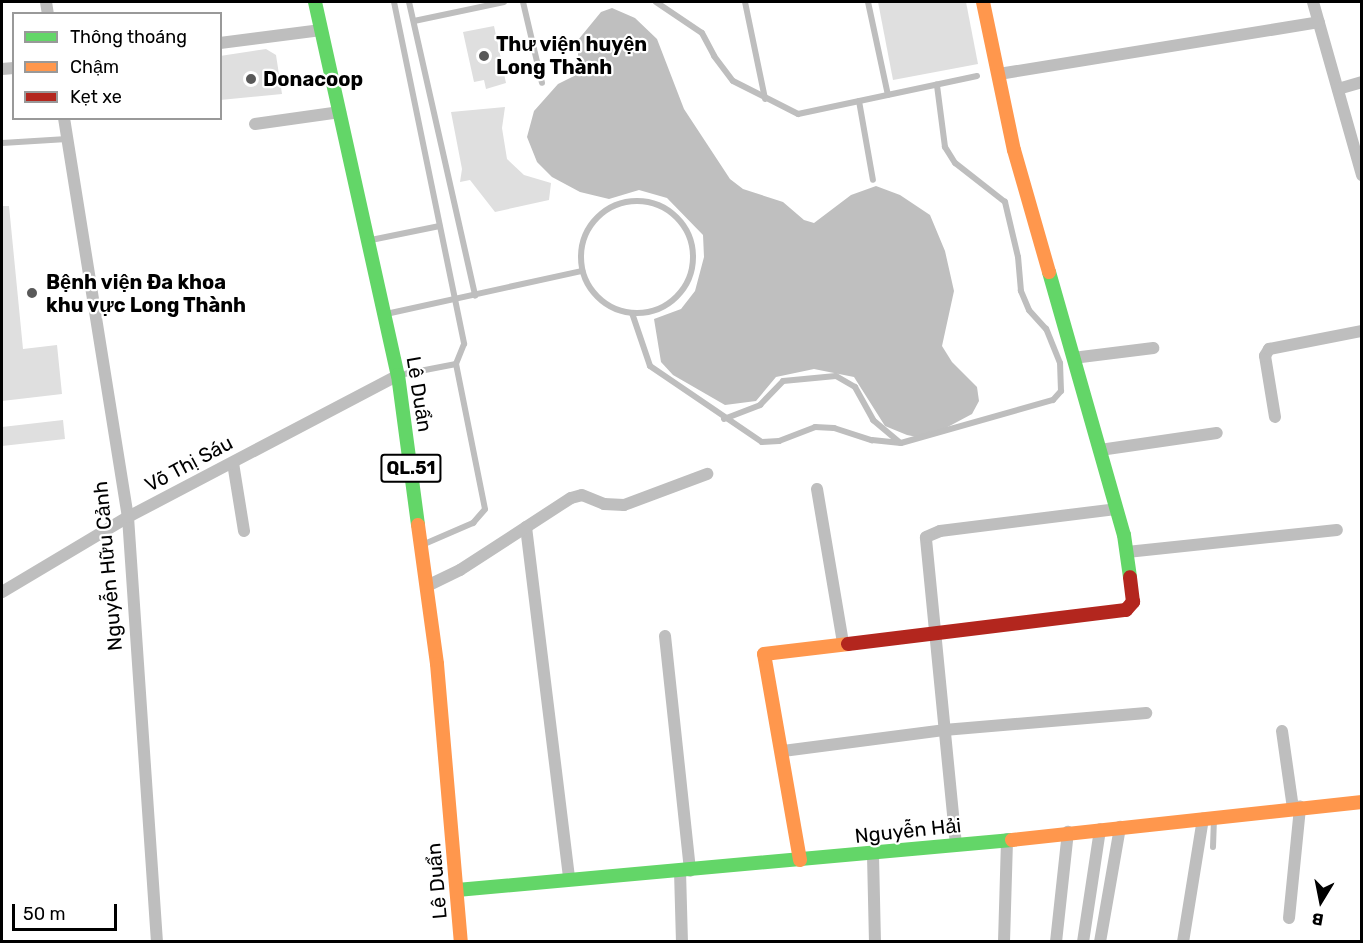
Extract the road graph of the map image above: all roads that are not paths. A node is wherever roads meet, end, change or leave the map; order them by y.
1 (315, 2) edge
2 (394, 2) edge
3 (410, 2) edge
4 (504, 2) edge
5 (523, 2) edge
6 (656, 2) edge
7 (745, 2) edge
8 (868, 2) edge
9 (982, 2) edge
10 (1313, 2) edge
11 (414, 21) junction
12 (1319, 22) junction
13 (321, 30) junction
14 (222, 43) edge
15 (999, 74) junction
16 (977, 76) dead end
17 (1362, 82) edge
18 (542, 83) dead end
19 (937, 85) junction
20 (430, 89) junction
21 (1338, 89) junction
22 (414, 92) junction
23 (888, 95) junction
24 (765, 99) junction
25 (859, 101) junction
26 (340, 112) junction
27 (64, 120) edge
28 (255, 123) dead end
29 (68, 139) junction
30 (2, 143) edge
31 (1362, 175) edge
32 (873, 180) dead end
33 (440, 226) junction
34 (370, 240) junction
35 (582, 271) junction
36 (474, 296) junction
37 (456, 300) junction
38 (632, 313) junction
39 (386, 314) junction
40 (1362, 331) edge
41 (1153, 348) dead end
42 (1073, 358) junction
43 (456, 364) junction
44 (398, 375) junction
45 (1275, 417) dead end
46 (724, 419) junction
47 (1217, 433) dead end
48 (900, 443) junction
49 (1100, 450) junction
50 (233, 463) junction
51 (707, 474) dead end
52 (817, 489) dead end
53 (1116, 509) junction
54 (128, 517) junction
55 (526, 527) junction
56 (1337, 530) dead end
57 (244, 531) dead end
58 (422, 546) junction
59 (1127, 552) junction
60 (427, 586) junction
61 (2, 592) edge
62 (934, 632) junction
63 (664, 636) dead end
64 (843, 642) junction
65 (1146, 713) dead end
66 (944, 730) junction
67 (1282, 731) dead end
68 (783, 751) junction
69 (1362, 802) edge
70 (1296, 808) junction
71 (1209, 818) junction
72 (1120, 827) junction
73 (1100, 829) junction
74 (1068, 832) junction
75 (1007, 839) junction
76 (956, 845) junction
77 (1213, 847) dead end
78 (873, 855) junction
79 (800, 860) junction
80 (685, 871) junction
81 (569, 878) junction
82 (457, 890) junction
83 (1289, 918) dead end
84 (157, 942) edge
85 (461, 942) edge
86 (682, 942) edge
87 (875, 942) edge
88 (1004, 942) edge
89 (1056, 942) edge
90 (1083, 942) edge
91 (1100, 942) edge
92 (1183, 942) edge

1 - 13 street, Lê Duẩn / QL.51
2 - 22 lane
3 - 11 lane
4 - 11 lane
5 - 18 lane
6 - 24 lane
7 - 24 lane
8 - 23 lane
9 - 15 street
10 - 12 street
11 - 20 lane
12 - 15 street
12 - 21 street
13 - 14 street
13 - 26 street, Lê Duẩn / QL.51
15 - 42 street
16 - 19 lane
17 - 21 street
19 - 23 lane
19 - 48 lane
20 - 22 lane
20 - 36 lane
21 - 31 street
22 - 33 lane
23 - 25 lane
24 - 25 lane
25 - 32 lane
26 - 28 street
26 - 34 street, Lê Duẩn / QL.51
27 - 29 street, Nguyễn Hữu Cảnh
29 - 30 lane
29 - 54 street, Nguyễn Hữu Cảnh
33 - 34 lane
33 - 37 lane
34 - 39 street, Lê Duẩn / QL.51
35 - 36 lane
35 - 38 lane
35 - 38 lane
36 - 37 lane
37 - 39 lane
37 - 43 lane
38 - 46 lane
39 - 44 street, Lê Duẩn / QL.51
40 - 45 street
41 - 42 street
42 - 49 street
43 - 44 lane
43 - 58 lane
44 - 50 street, Võ Thị Sáu
44 - 58 street, Lê Duẩn / QL.51
46 - 48 lane
46 - 48 lane
47 - 49 street
49 - 53 street
50 - 54 street, Võ Thị Sáu
50 - 57 street
51 - 55 street
52 - 64 street
53 - 59 street
53 - 62 street
54 - 61 street, Võ Thị Sáu
54 - 84 street, Nguyễn Hữu Cảnh
55 - 60 street
55 - 81 street
56 - 59 street
58 - 60 street, Lê Duẩn / QL.51
59 - 62 street
60 - 82 street, Lê Duẩn / QL.51
62 - 64 street
62 - 66 street
63 - 80 street
64 - 68 street
65 - 66 street
66 - 68 street
66 - 76 street
67 - 70 street
68 - 79 street
69 - 70 street, Nguyễn Hải
70 - 71 street, Nguyễn Hải
70 - 83 street
71 - 72 street, Nguyễn Hải
71 - 77 lane
71 - 92 street
72 - 73 street, Nguyễn Hải
72 - 91 street
73 - 74 street, Nguyễn Hải
73 - 90 street
74 - 75 street, Nguyễn Hải
74 - 89 street
75 - 76 street, Nguyễn Hải
75 - 88 street
76 - 78 street, Nguyễn Hải
78 - 79 street, Nguyễn Hải
78 - 87 street
79 - 80 street, Nguyễn Hải
80 - 81 street, Nguyễn Hải
80 - 86 street
81 - 82 street, Nguyễn Hải
82 - 85 street, Lê Duẩn / QL.51

